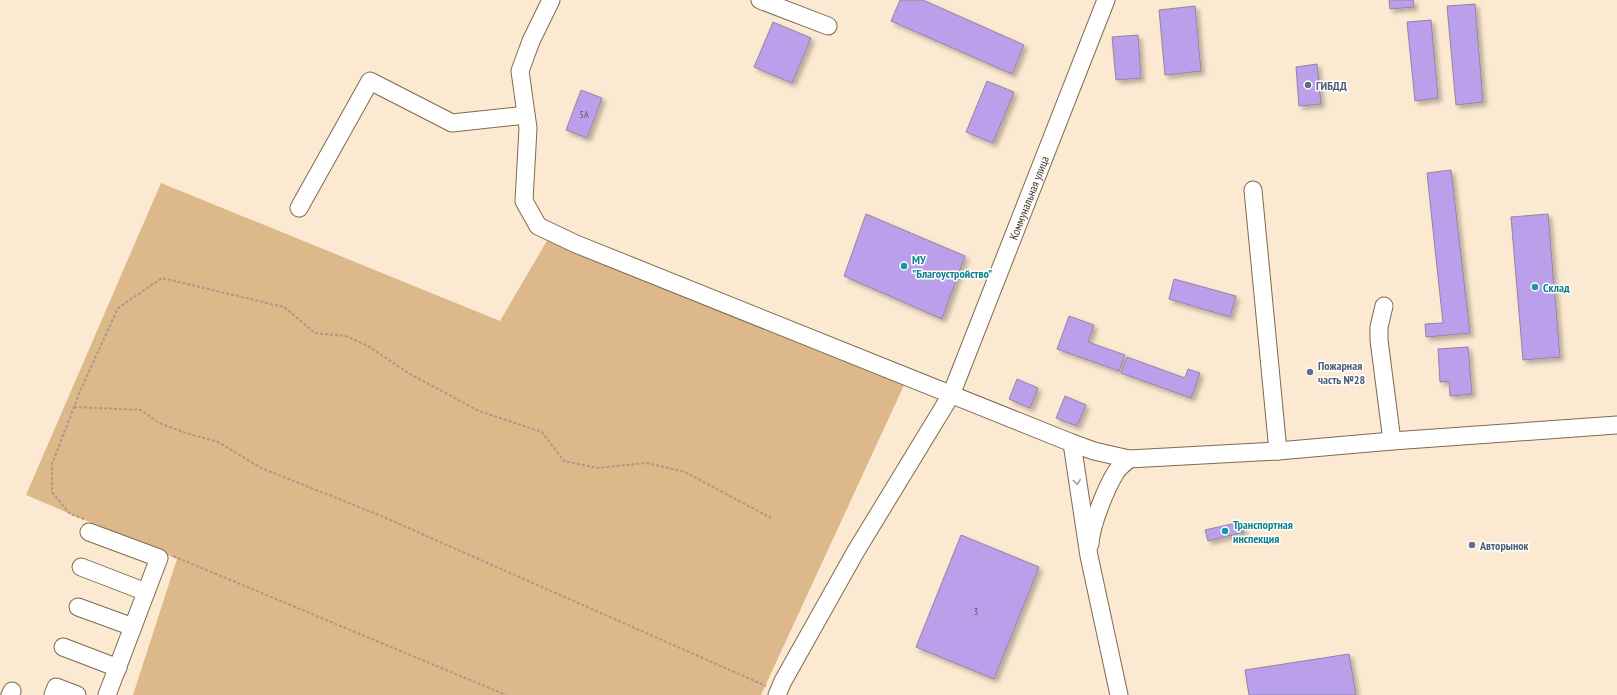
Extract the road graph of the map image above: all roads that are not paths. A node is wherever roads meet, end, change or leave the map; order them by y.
1 (551, 0) edge
2 (1106, 0) edge
3 (767, 1) edge
4 (828, 26) dead end
5 (526, 115) junction
6 (1252, 190) dead end
7 (299, 208) dead end
8 (1384, 306) dead end
9 (951, 395) junction
10 (1617, 425) edge
11 (1392, 441) junction
12 (1072, 443) junction
13 (1278, 451) junction
14 (1129, 458) junction
15 (87, 526) road end
16 (1089, 556) junction
17 (81, 567) dead end
18 (146, 592) junction
19 (78, 607) dead end
20 (133, 627) junction
21 (63, 647) dead end
22 (118, 668) junction
23 (777, 693) edge
24 (53, 695) edge
25 (77, 695) edge
26 (107, 695) edge
27 (1119, 695) edge

1 - 5 street
2 - 9 street, Коммунальная улица
3 - 4 street
5 - 7 street
5 - 9 street
6 - 13 street
8 - 11 street
9 - 12 street
9 - 23 street, Коммунальная улица
10 - 11 street
11 - 13 street
12 - 14 street
12 -> 16 street
13 - 14 street
14 - 16 street
15 - 18 street
16 - 27 street
17 - 18 street
18 - 20 street
19 - 20 street
20 - 22 street
21 - 22 street
22 - 26 street
24 - 25 street

